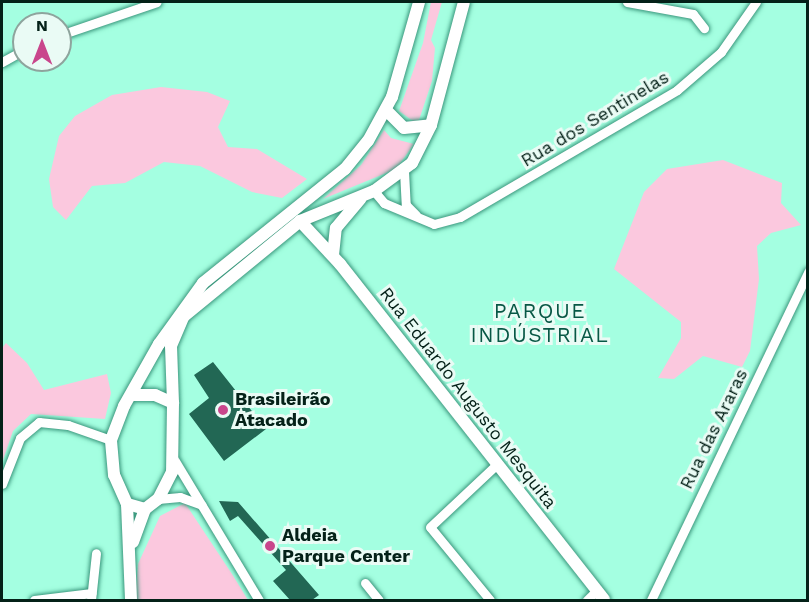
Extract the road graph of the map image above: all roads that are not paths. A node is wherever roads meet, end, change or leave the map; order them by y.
1 (157, 2) edge
2 (419, 2) edge
3 (464, 2) edge
4 (627, 2) edge
5 (756, 2) edge
6 (704, 28) dead end
7 (72, 31) edge
8 (386, 110) junction
9 (431, 125) junction
10 (404, 171) junction
11 (368, 194) junction
12 (423, 220) junction
13 (300, 221) junction
14 (333, 255) junction
15 (807, 272) edge
16 (131, 395) junction
17 (173, 403) junction
18 (111, 440) junction
19 (175, 461) junction
20 (497, 464) junction
21 (2, 484) edge
22 (158, 499) junction
23 (127, 504) junction
24 (202, 505) junction
25 (145, 509) junction
26 (132, 546) junction
27 (96, 553) dead end
28 (365, 584) dead end
29 (600, 596) edge
30 (91, 597) edge
31 (34, 600) edge
32 (131, 600) edge
33 (259, 600) edge
34 (379, 600) edge
35 (490, 600) edge
36 (586, 600) edge
37 (651, 600) edge

1 - 7 street
2 - 8 main road
3 - 9 main road
4 - 6 street
5 - 12 street, Rua dos Sentinelas
8 - 9 main road
8 - 16 main road
9 - 10 main road
10 - 11 main road
10 - 12 street
11 - 12 street, Rua dos Sentinelas
11 - 13 main road
11 - 14 main road
13 - 14 main road, Rua Eduardo Augusto Mesquita
13 - 17 main road
14 - 20 main road, Rua Eduardo Augusto Mesquita
15 - 37 street, Rua das Araras
16 - 17 main road
16 - 18 main road
17 - 19 main road
18 - 21 street
18 - 23 main road
19 - 22 main road
19 - 24 street
20 - 29 main road, Rua Eduardo Augusto Mesquita
20 - 35 street
22 - 24 street
22 - 25 main road
23 - 25 main road
23 - 26 main road
24 - 33 street
25 - 26 main road
26 - 32 main road
27 - 30 street
28 - 34 street
29 - 36 street
30 - 31 street

